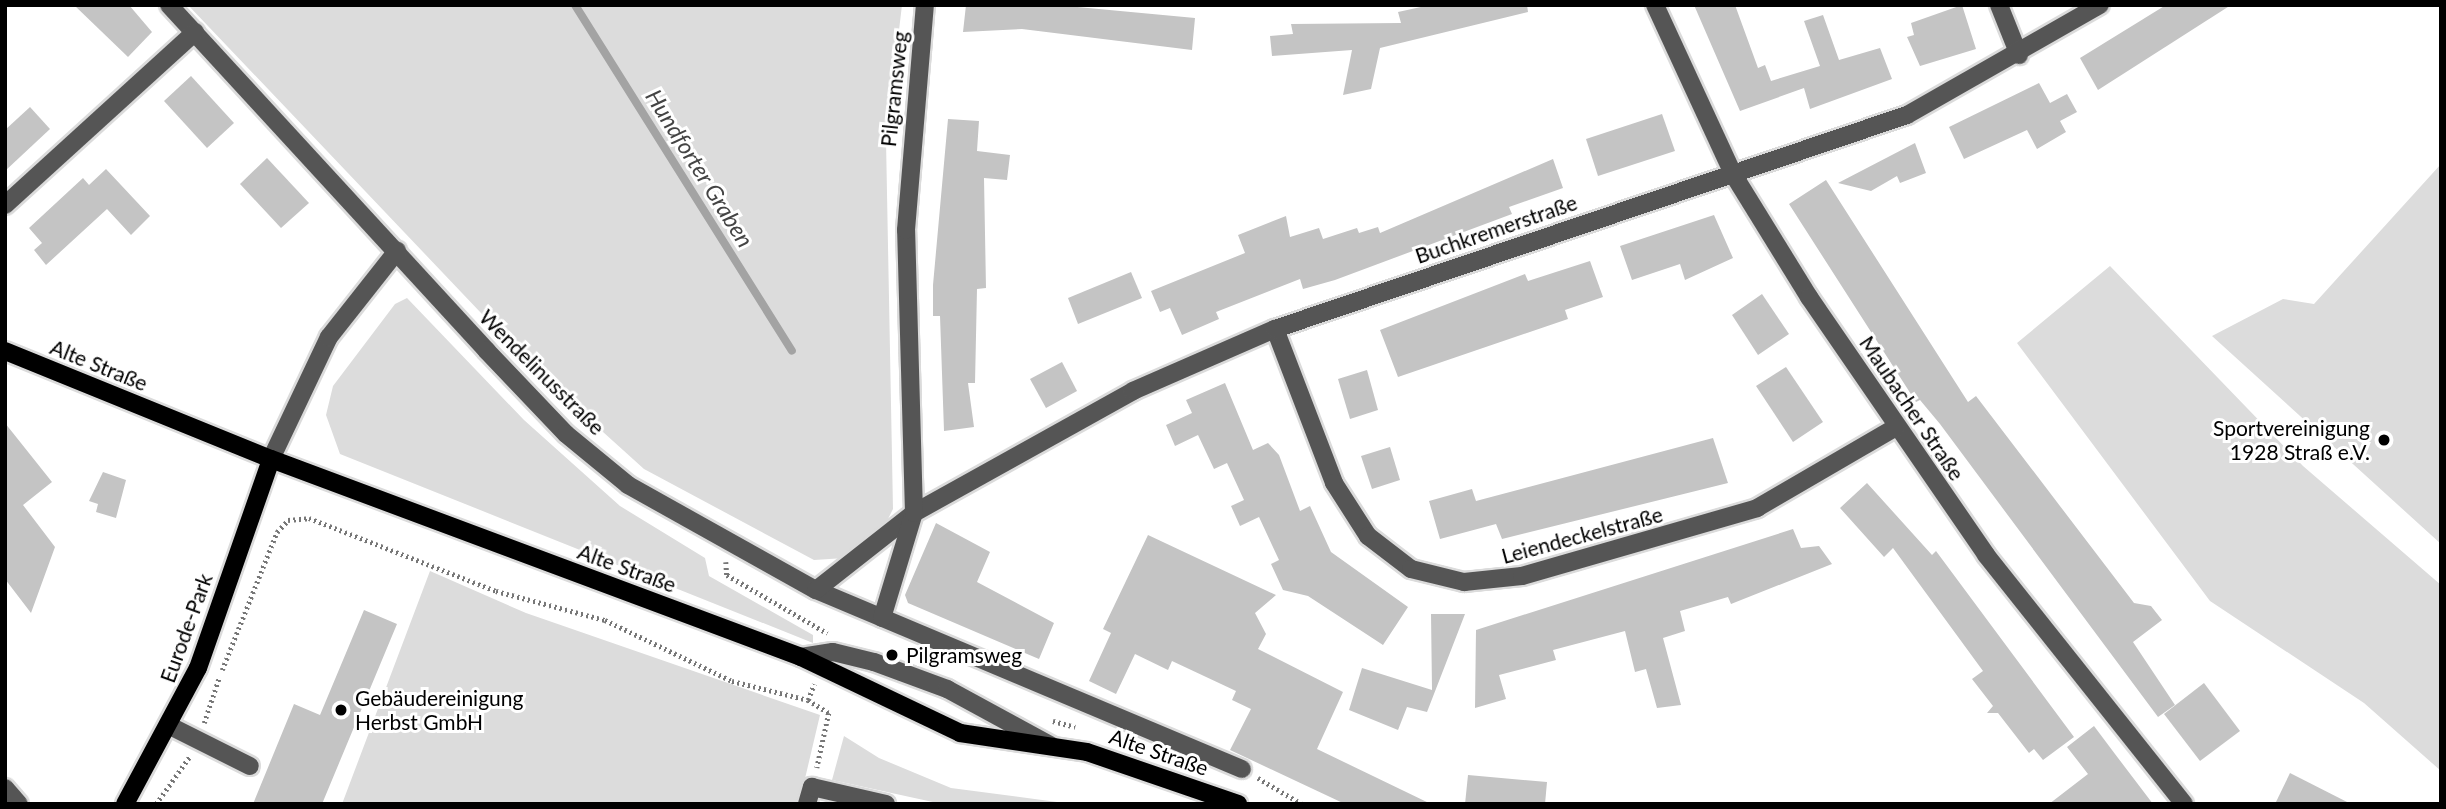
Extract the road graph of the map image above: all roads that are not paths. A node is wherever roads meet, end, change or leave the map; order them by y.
1 (169, 5) edge
2 (925, 5) edge
3 (1655, 5) edge
4 (1999, 5) edge
5 (2100, 5) edge
6 (195, 32) junction
7 (2018, 55) junction
8 (1732, 174) junction
9 (5, 205) edge
10 (397, 251) junction
11 (1275, 329) junction
12 (5, 351) edge
13 (1896, 427) junction
14 (271, 459) junction
15 (914, 513) junction
16 (816, 590) junction
17 (882, 618) junction
18 (801, 657) junction
19 (172, 727) junction
20 (1052, 746) junction
21 (250, 766) dead end
22 (1242, 769) road end
23 (5, 788) edge
24 (810, 796) edge
25 (19, 804) edge
26 (125, 804) edge
27 (886, 804) edge
28 (1238, 804) edge
29 (2184, 804) edge

1 - 6 street, Wendelinusstraße
2 - 15 street, Pilgramsweg
3 - 8 street, Maubacher Straße
4 - 7 street
5 - 7 street, Buchkremerstraße
6 - 9 street
6 - 10 street, Wendelinusstraße
7 - 8 street, Buchkremerstraße
8 - 11 street, Buchkremerstraße
8 - 13 street, Maubacher Straße
10 - 14 street
10 - 16 street, Wendelinusstraße
11 - 13 street, Leiendeckelstraße
11 - 15 street, Buchkremerstraße
12 - 14 main road, Alte Straße
13 - 29 street, Maubacher Straße
14 - 18 main road, Alte Straße
14 - 19 main road, Eurode-Park
15 - 16 street
15 - 17 street, Pilgramsweg
16 - 17 street, Alte Straße
17 - 22 street, Alte Straße
18 - 20 main road, Alte Straße
18 - 20 street
19 - 21 street
19 - 26 main road, Eurode-Park
20 - 28 main road, Alte Straße
23 - 25 street
24 - 27 street

